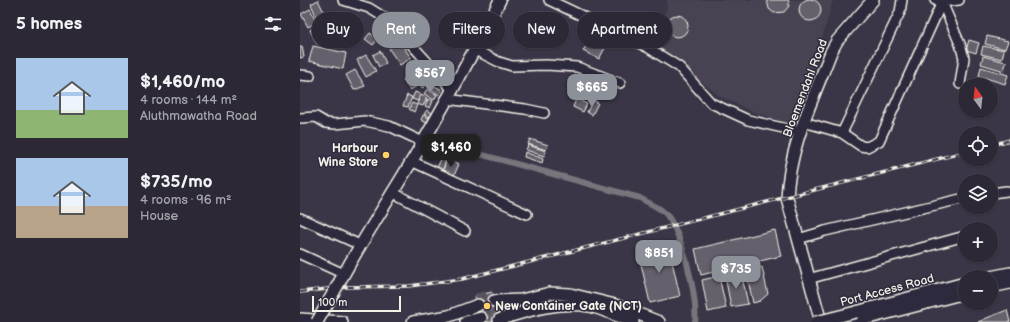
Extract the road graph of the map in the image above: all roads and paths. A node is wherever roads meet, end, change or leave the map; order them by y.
1 (343, 0) edge
2 (500, 0) edge
3 (549, 0) edge
4 (872, 0) edge
5 (902, 0) edge
6 (959, 0) edge
7 (939, 1) edge
8 (475, 50) junction
9 (300, 75) edge
10 (310, 76) dead end
11 (961, 78) edge
12 (620, 83) dead end
13 (449, 94) junction
14 (544, 113) dead end
15 (300, 118) edge
16 (803, 127) junction
17 (842, 133) junction
18 (423, 142) junction
19 (411, 161) junction
20 (1007, 191) dead end
21 (392, 192) junction
22 (998, 192) edge
23 (958, 200) edge
24 (528, 214) dead end
25 (300, 218) edge
26 (465, 231) dead end
27 (958, 238) edge
28 (798, 239) junction
29 (360, 245) junction
30 (300, 254) edge
31 (1010, 273) edge
32 (998, 275) edge
33 (342, 277) junction
34 (808, 279) junction
35 (1010, 283) edge
36 (958, 285) edge
37 (998, 286) edge
38 (958, 295) edge
39 (498, 310) edge
40 (855, 318) edge
41 (300, 319) edge
42 (317, 322) edge
43 (342, 322) edge
44 (413, 322) edge
45 (466, 322) edge
46 (633, 322) edge
47 (659, 322) edge
48 (816, 322) edge
49 (821, 322) edge

1 - 13 street
2 - 8 main road
3 - 16 street
4 - 16 main road, Bloemendahl Road
5 - 17 street
6 - 7 street
7 - 11 street
7 - 17 street
8 - 12 street
8 - 13 main road
9 - 10 street
13 - 14 street
13 - 18 main road
15 - 18 street
16 - 17 street
16 - 28 main road, Bloemendahl Road
18 - 19 main road
19 - 21 main road
19 - 24 street
20 - 22 street
21 - 26 street
21 - 29 main road
23 - 28 street
25 - 29 street
27 - 34 street
28 - 34 main road
29 - 33 main road
30 - 33 street
31 - 32 main road
33 - 42 main road, bridge
34 - 49 main road
35 - 37 main road
36 - 40 main road, Port Access Road
38 - 40 main road, Port Access Road
39 - 46 main road
39 - 47 main road
40 - 48 main road, Port Access Road, bridge
41 - 43 main road
44 - 45 main road

